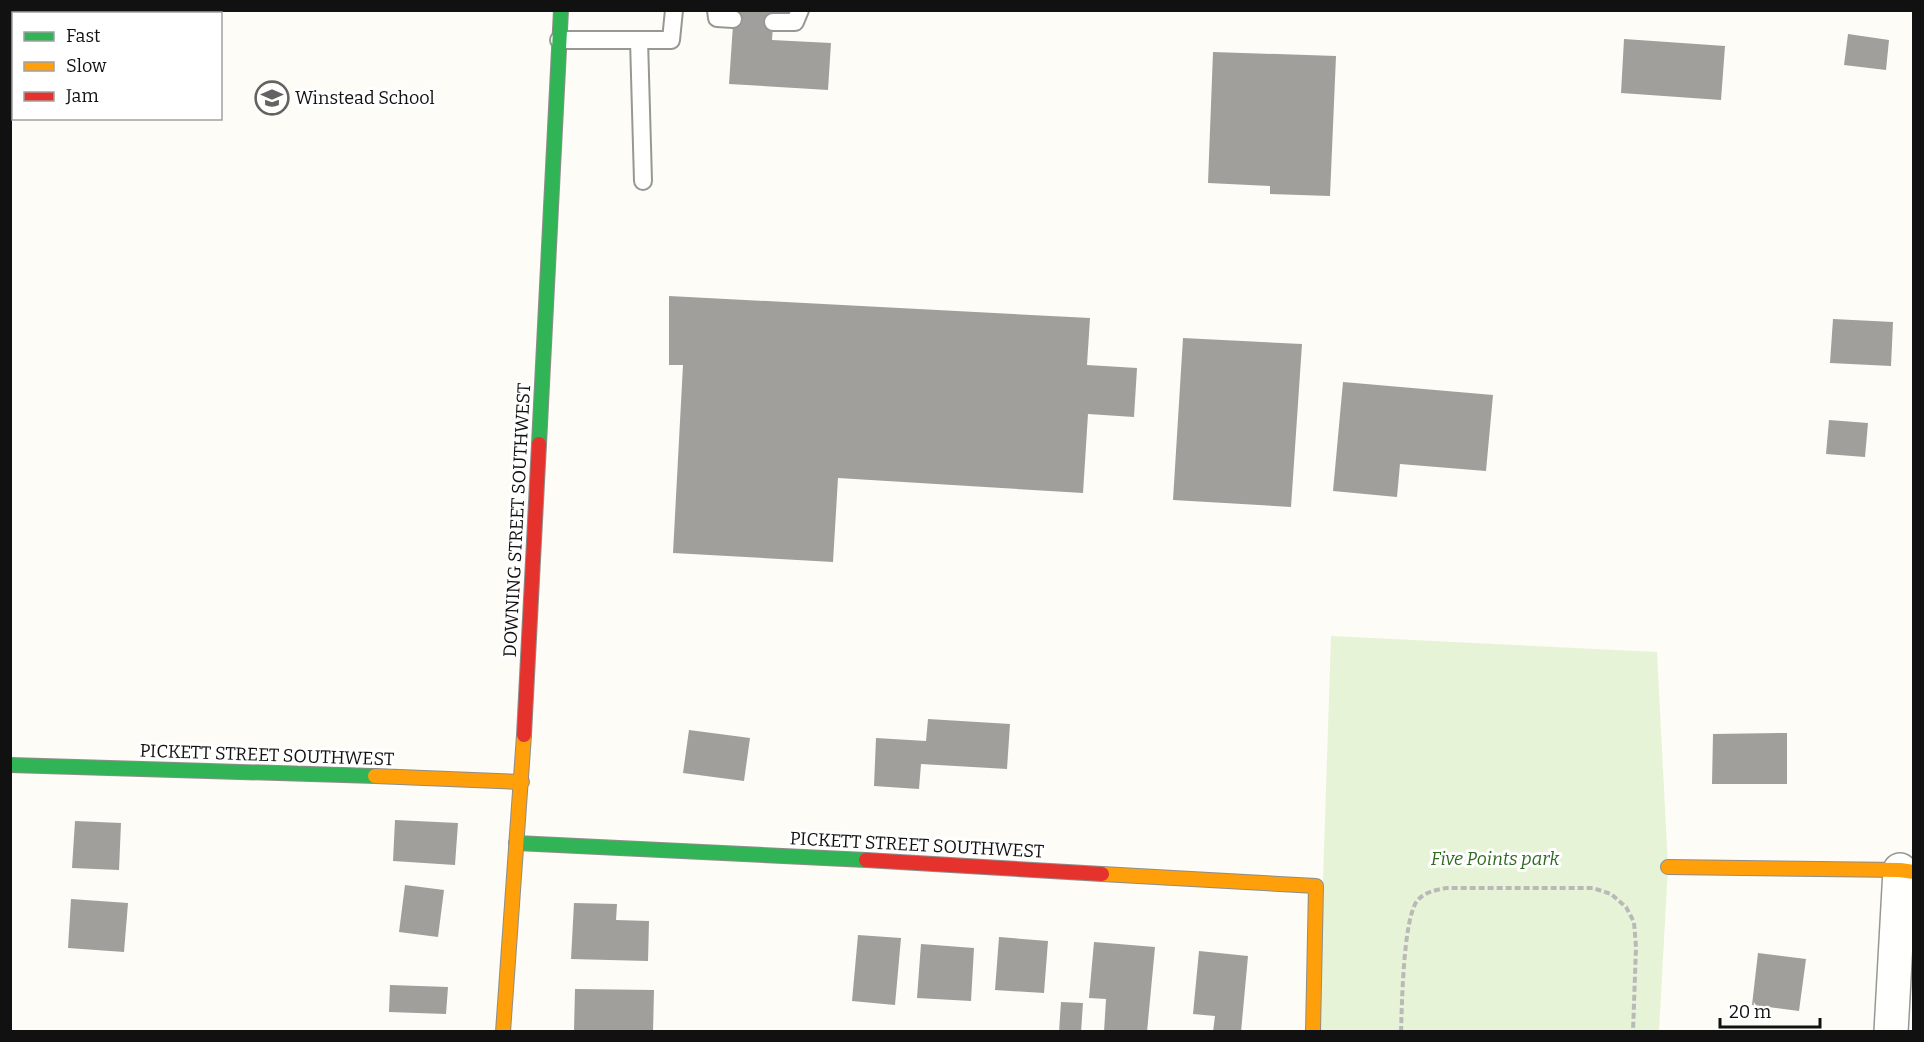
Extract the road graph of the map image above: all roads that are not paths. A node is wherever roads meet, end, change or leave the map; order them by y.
1 (561, 10) edge
2 (674, 10) edge
3 (717, 10) edge
4 (800, 10) edge
5 (733, 19) dead end
6 (773, 22) dead end
7 (560, 40) junction
8 (639, 40) junction
9 (643, 181) dead end
10 (10, 765) edge
11 (522, 782) junction
12 (516, 843) junction
13 (1668, 867) dead end
14 (1907, 871) edge
15 (503, 1032) edge
16 (1313, 1032) edge
17 (1891, 1032) edge

1 - 7 street, DOWNING STREET SOUTHWEST
2 - 8 lane
3 - 5 lane
4 - 6 lane
7 - 8 lane
7 - 11 street, DOWNING STREET SOUTHWEST
8 - 9 lane
10 - 11 street, PICKETT STREET SOUTHWEST
11 - 12 street, DOWNING STREET SOUTHWEST
12 - 15 street, DOWNING STREET SOUTHWEST
12 - 16 street, PICKETT STREET SOUTHWEST
13 - 14 street
14 - 17 street

